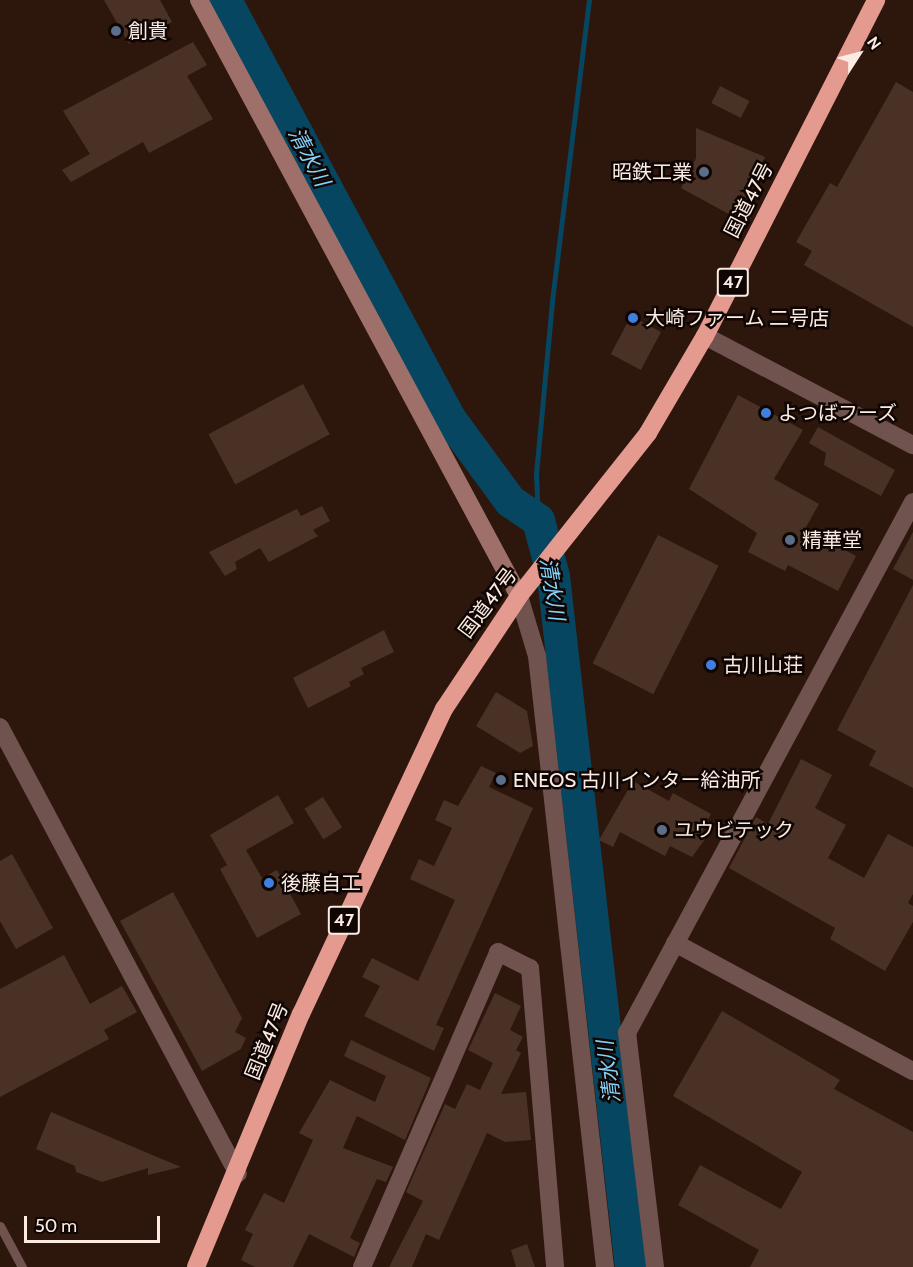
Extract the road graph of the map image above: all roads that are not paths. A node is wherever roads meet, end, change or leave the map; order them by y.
1 (199, 0) edge
2 (876, 0) edge
3 (705, 336) junction
4 (913, 445) edge
5 (913, 502) edge
6 (521, 593) junction
7 (0, 728) edge
8 (675, 943) junction
9 (913, 1071) edge
10 (238, 1174) junction
11 (0, 1226) edge
12 (22, 1267) edge
13 (196, 1267) edge
14 (362, 1267) edge
15 (555, 1267) edge
16 (605, 1267) edge
17 (655, 1267) edge

1 - 6 street
2 - 3 highway, 国道47号 / 47
3 - 4 street
3 - 6 highway, 国道47号 / 47
5 - 8 street
6 - 10 highway, 国道47号 / 47
6 - 16 street
7 - 10 street
8 - 9 street
8 - 17 street
10 - 13 highway, 国道47号 / 47
11 - 12 lane
14 - 15 street

